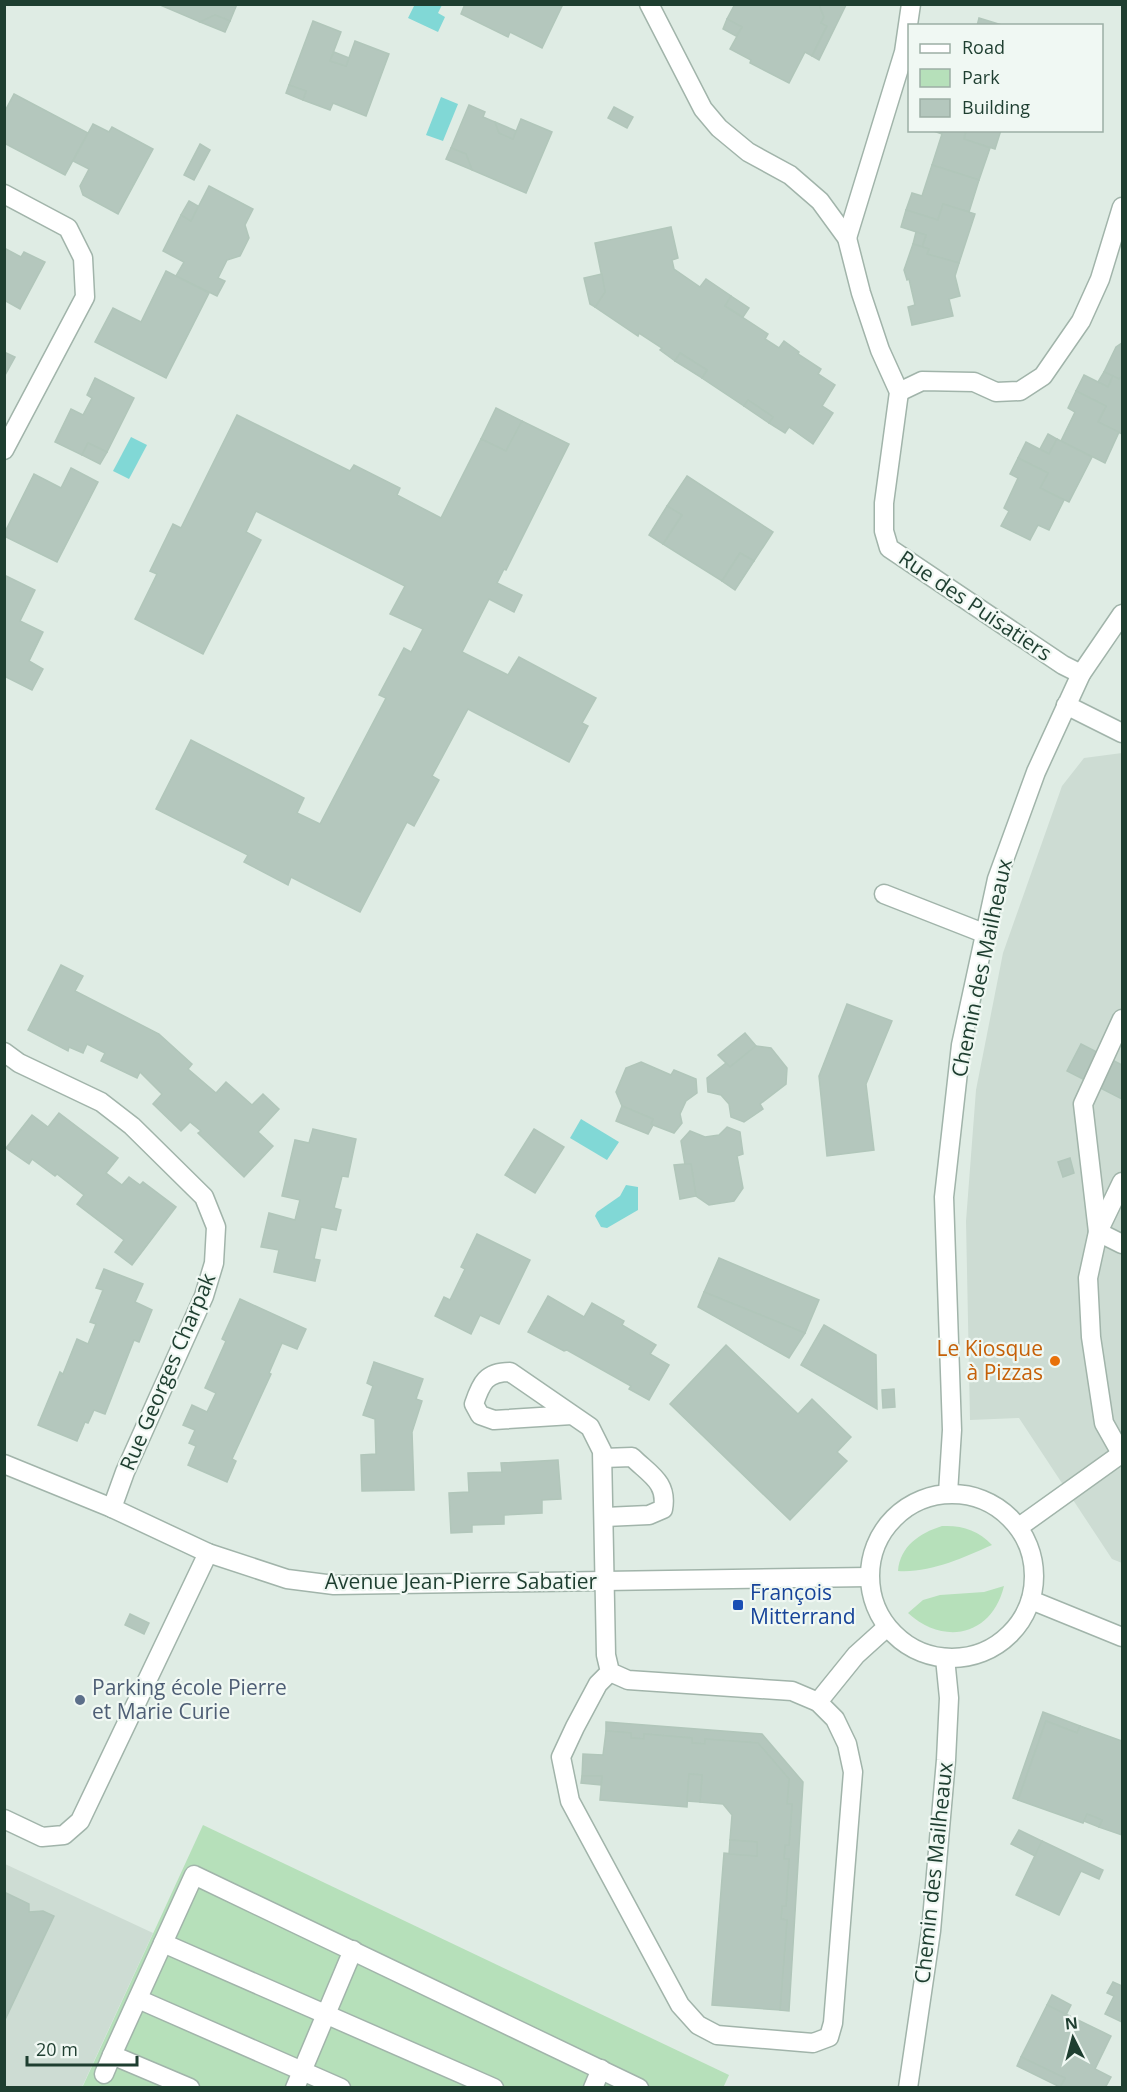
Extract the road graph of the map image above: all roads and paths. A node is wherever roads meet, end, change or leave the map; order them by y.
1 (649, 4) edge
2 (911, 4) edge
3 (908, 24) edge
4 (908, 25) edge
5 (4, 194) edge
6 (1122, 207) edge
7 (847, 238) junction
8 (899, 392) junction
9 (4, 450) edge
10 (1122, 614) edge
11 (1081, 674) junction
12 (1066, 705) junction
13 (1122, 733) edge
14 (884, 894) dead end
15 (986, 934) junction
16 (1122, 1019) edge
17 (4, 1052) edge
18 (1122, 1182) edge
19 (1098, 1232) junction
20 (1122, 1244) edge
21 (572, 1415) junction
22 (1122, 1455) edge
23 (603, 1458) junction
24 (4, 1464) edge
25 (948, 1493) junction
26 (112, 1508) junction
27 (605, 1517) junction
28 (1019, 1527) junction
29 (208, 1553) junction
30 (869, 1577) junction
31 (606, 1581) junction
32 (1031, 1599) junction
33 (887, 1628) junction
34 (1122, 1637) edge
35 (945, 1658) junction
36 (610, 1672) junction
37 (818, 1702) junction
38 (4, 1819) edge
39 (163, 1943) junction
40 (353, 1950) junction
41 (138, 1999) junction
42 (326, 2015) junction
43 (112, 2055) junction
44 (600, 2069) junction
45 (302, 2070) junction
46 (104, 2074) dead end
47 (454, 2079) edge
48 (190, 2088) edge
49 (295, 2088) edge
50 (341, 2088) edge
51 (494, 2088) edge
52 (593, 2088) edge
53 (639, 2088) edge
54 (908, 2088) edge

1 - 7 street
2 - 3 street
4 - 7 street
5 - 9 street
6 - 8 street
7 - 8 street
8 - 11 street, Rue des Puisatiers
10 - 11 street, Chemin des Mailheaux
11 - 12 street, Chemin des Mailheaux
12 - 13 street
12 - 15 street, Chemin des Mailheaux
14 - 15 street
15 - 25 street, Chemin des Mailheaux
16 - 19 street
17 - 26 street, Rue Georges Charpak
18 - 19 street
19 - 20 street
19 - 22 street
21 - 21 street
21 - 23 street
22 - 28 street
23 - 27 street
23 - 27 street
24 - 26 street, Avenue Jean-Pierre Sabatier
25 - 28 street
25 - 30 street
26 - 29 street, Avenue Jean-Pierre Sabatier
27 - 31 street
28 - 32 street
29 - 31 street, Avenue Jean-Pierre Sabatier
29 - 38 street
30 - 31 street, Avenue Jean-Pierre Sabatier
30 - 33 street
31 - 36 street
32 - 34 street
32 - 35 street
33 - 35 street
33 - 37 street
35 - 54 street, Chemin des Mailheaux
36 - 37 street
36 - 37 street
39 - 40 street
39 - 41 street
39 - 42 street
40 - 42 street
40 - 44 street
41 - 43 street
41 - 45 street
42 - 45 street
42 - 47 street
43 - 46 street
43 - 48 street
44 - 52 street
44 - 53 street
45 - 49 street
45 - 50 street
47 - 51 street

